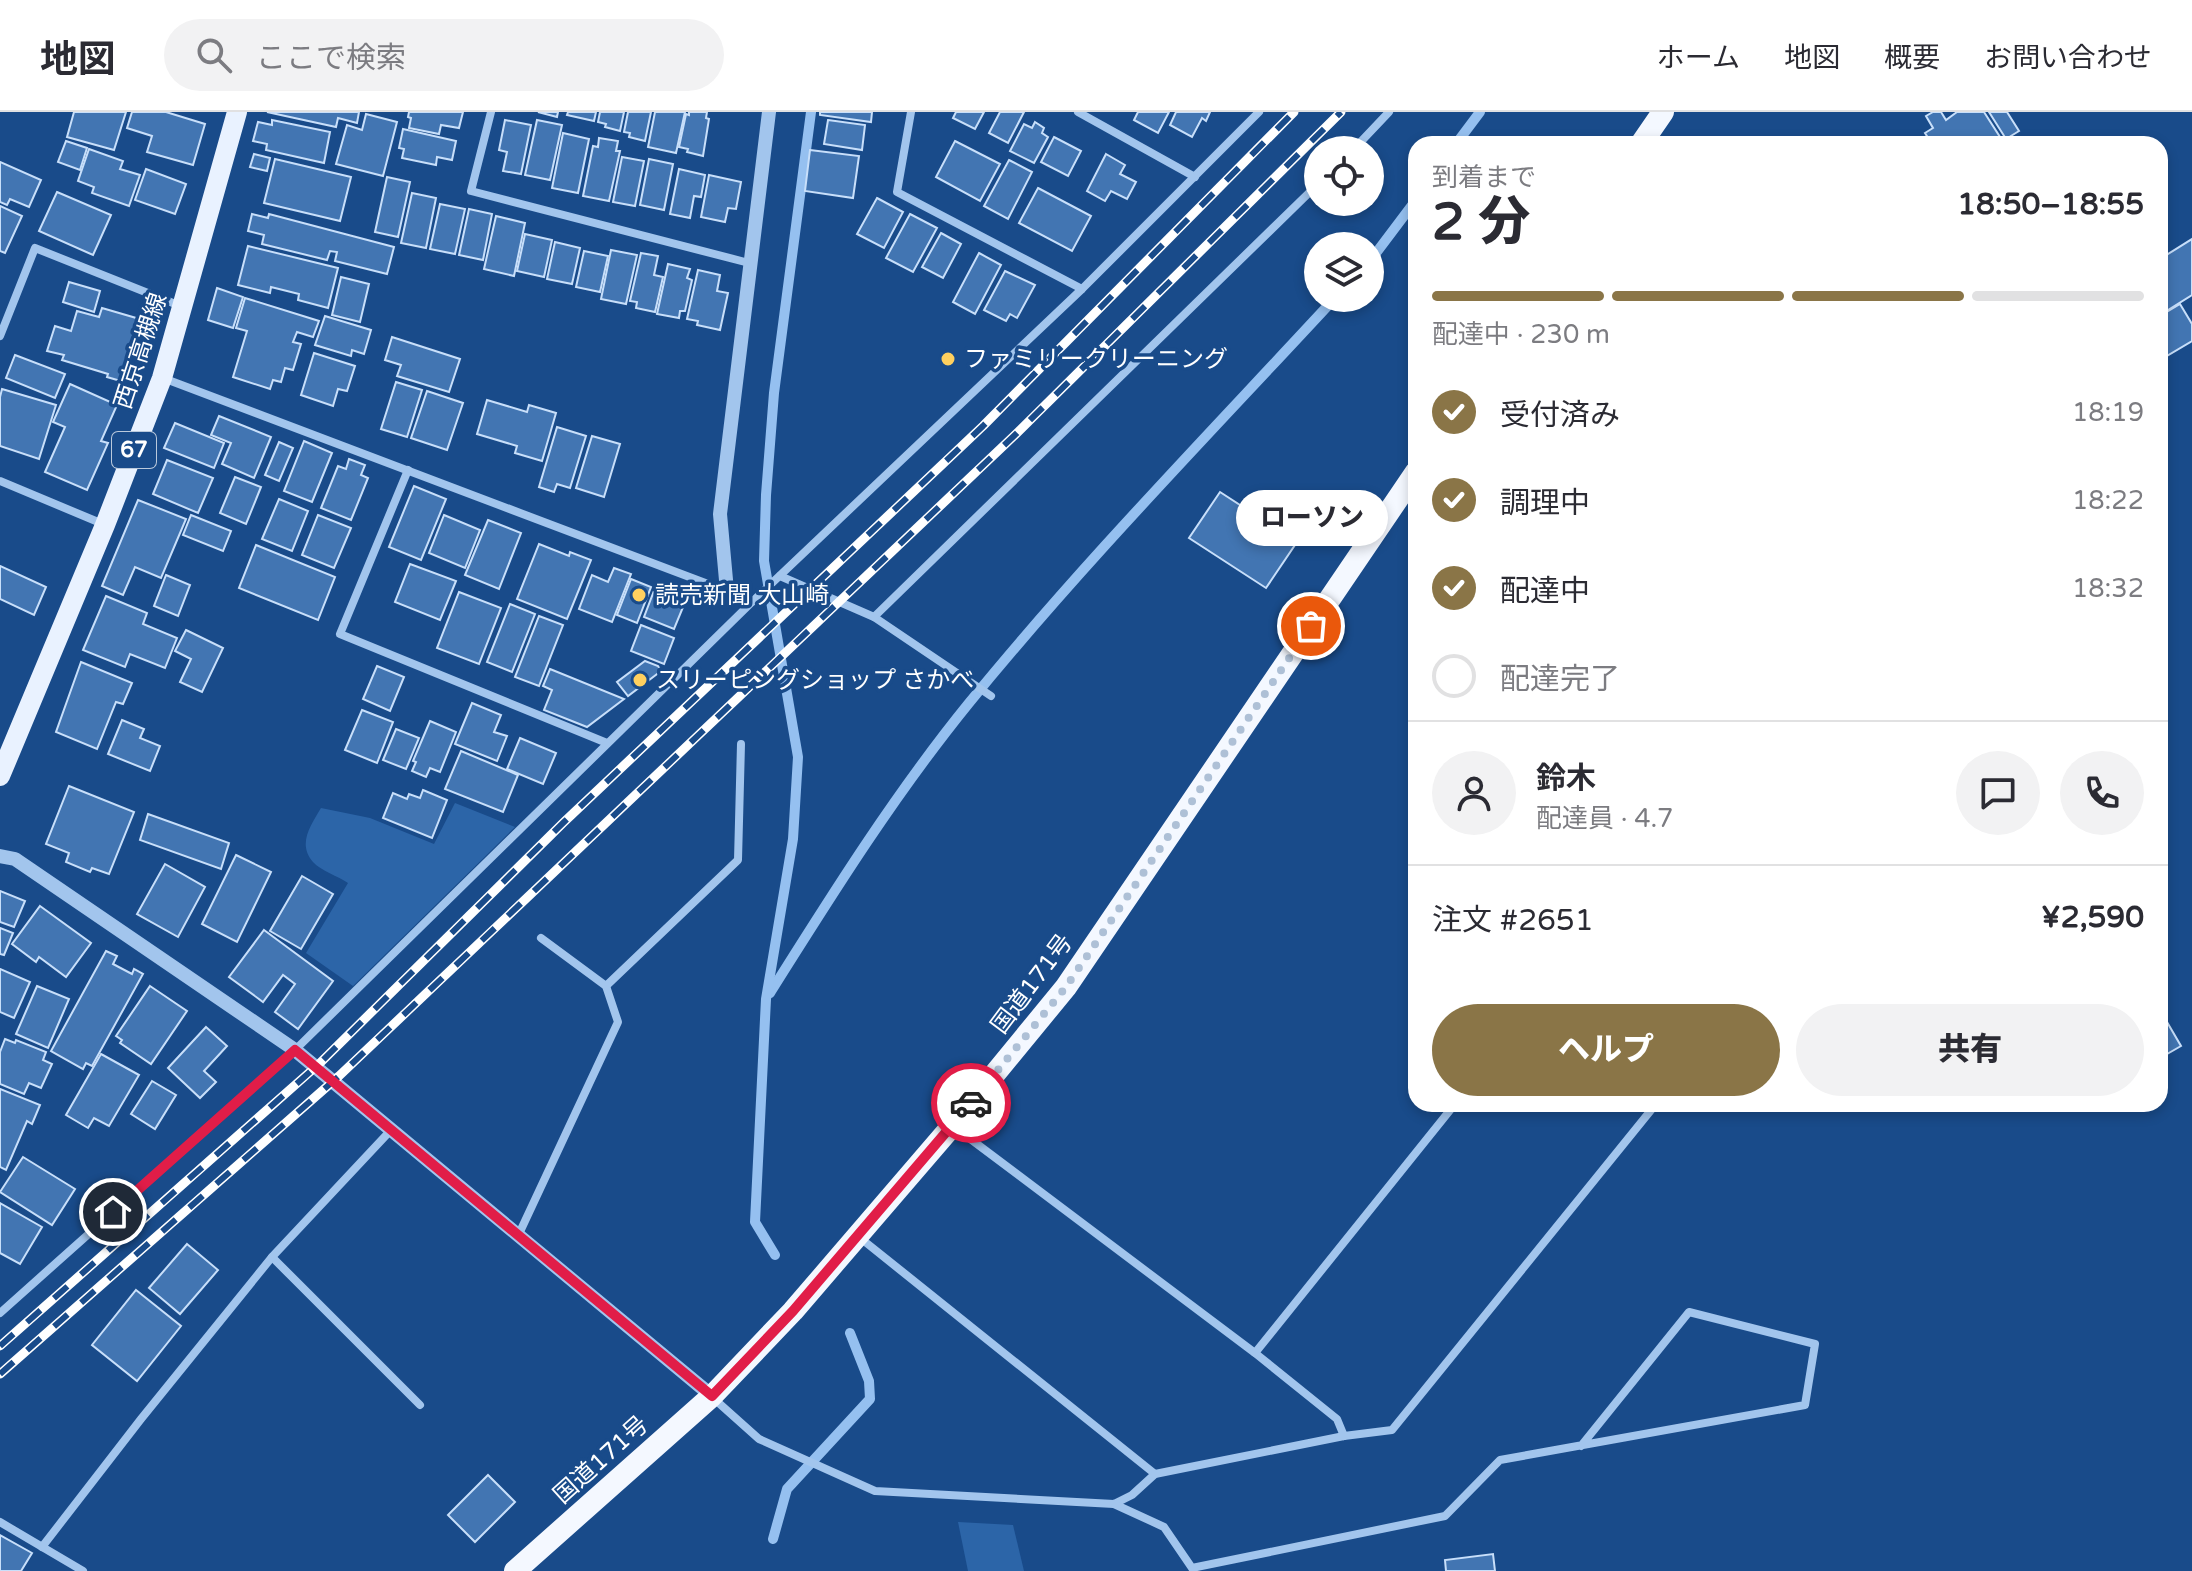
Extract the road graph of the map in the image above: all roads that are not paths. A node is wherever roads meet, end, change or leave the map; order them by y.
1 (237, 112) edge
2 (491, 112) edge
3 (769, 112) edge
4 (911, 112) edge
5 (1078, 112) edge
6 (1259, 112) edge
7 (1389, 112) edge
8 (1663, 112) edge
9 (1366, 136) edge
10 (1646, 136) edge
11 (1195, 177) junction
12 (1304, 198) edge
13 (749, 263) junction
14 (1082, 289) junction
15 (183, 307) junction
16 (0, 336) edge
17 (162, 378) junction
18 (408, 470) junction
19 (0, 481) edge
20 (1408, 484) edge
21 (105, 525) junction
22 (780, 576) junction
23 (727, 591) junction
24 (753, 601) junction
25 (874, 617) junction
26 (991, 696) dead end
27 (607, 743) junction
28 (741, 744) dead end
29 (0, 776) edge
30 (0, 856) edge
31 (541, 938) dead end
32 (606, 986) junction
33 (295, 1050) junction
34 (1449, 1112) edge
35 (1650, 1112) edge
36 (952, 1126) junction
37 (391, 1130) junction
38 (518, 1236) junction
39 (859, 1237) junction
40 (272, 1257) junction
41 (0, 1313) edge
42 (1255, 1353) junction
43 (712, 1396) junction
44 (420, 1405) dead end
45 (1344, 1436) junction
46 (1581, 1446) junction
47 (1155, 1474) junction
48 (1114, 1504) junction
49 (0, 1522) edge
50 (42, 1547) junction
51 (83, 1571) edge
52 (515, 1571) edge

1 - 15 main road, 西京高槻線 / 67
2 - 13 street
3 - 13 street
4 - 14 street
5 - 11 street
6 - 11 street
7 - 9 street
8 - 10 highway
11 - 14 street
12 - 25 street
13 - 23 street
14 - 22 street
15 - 16 street
15 - 17 main road, 西京高槻線 / 67
17 - 18 street
17 - 21 main road, 西京高槻線 / 67
18 - 23 street
18 - 27 street
19 - 21 street
20 - 36 highway, 国道171号
21 - 29 main road, 西京高槻線 / 67
22 - 24 street
22 - 25 street
23 - 24 street
24 - 27 street
25 - 26 street
27 - 33 street
28 - 32 street
30 - 33 street
31 - 32 street
32 - 38 street
33 - 37 street
33 - 41 street
34 - 42 street
35 - 45 street
36 - 39 highway, 国道171号
36 - 42 street
37 - 38 street
37 - 40 street
38 - 43 street
39 - 43 highway, 国道171号
39 - 47 street
40 - 44 street
40 - 50 street
42 - 45 street
43 - 48 street
43 - 52 highway, 国道171号
45 - 47 street
46 - 46 street
46 - 48 street
47 - 48 street
49 - 50 street
50 - 51 street

